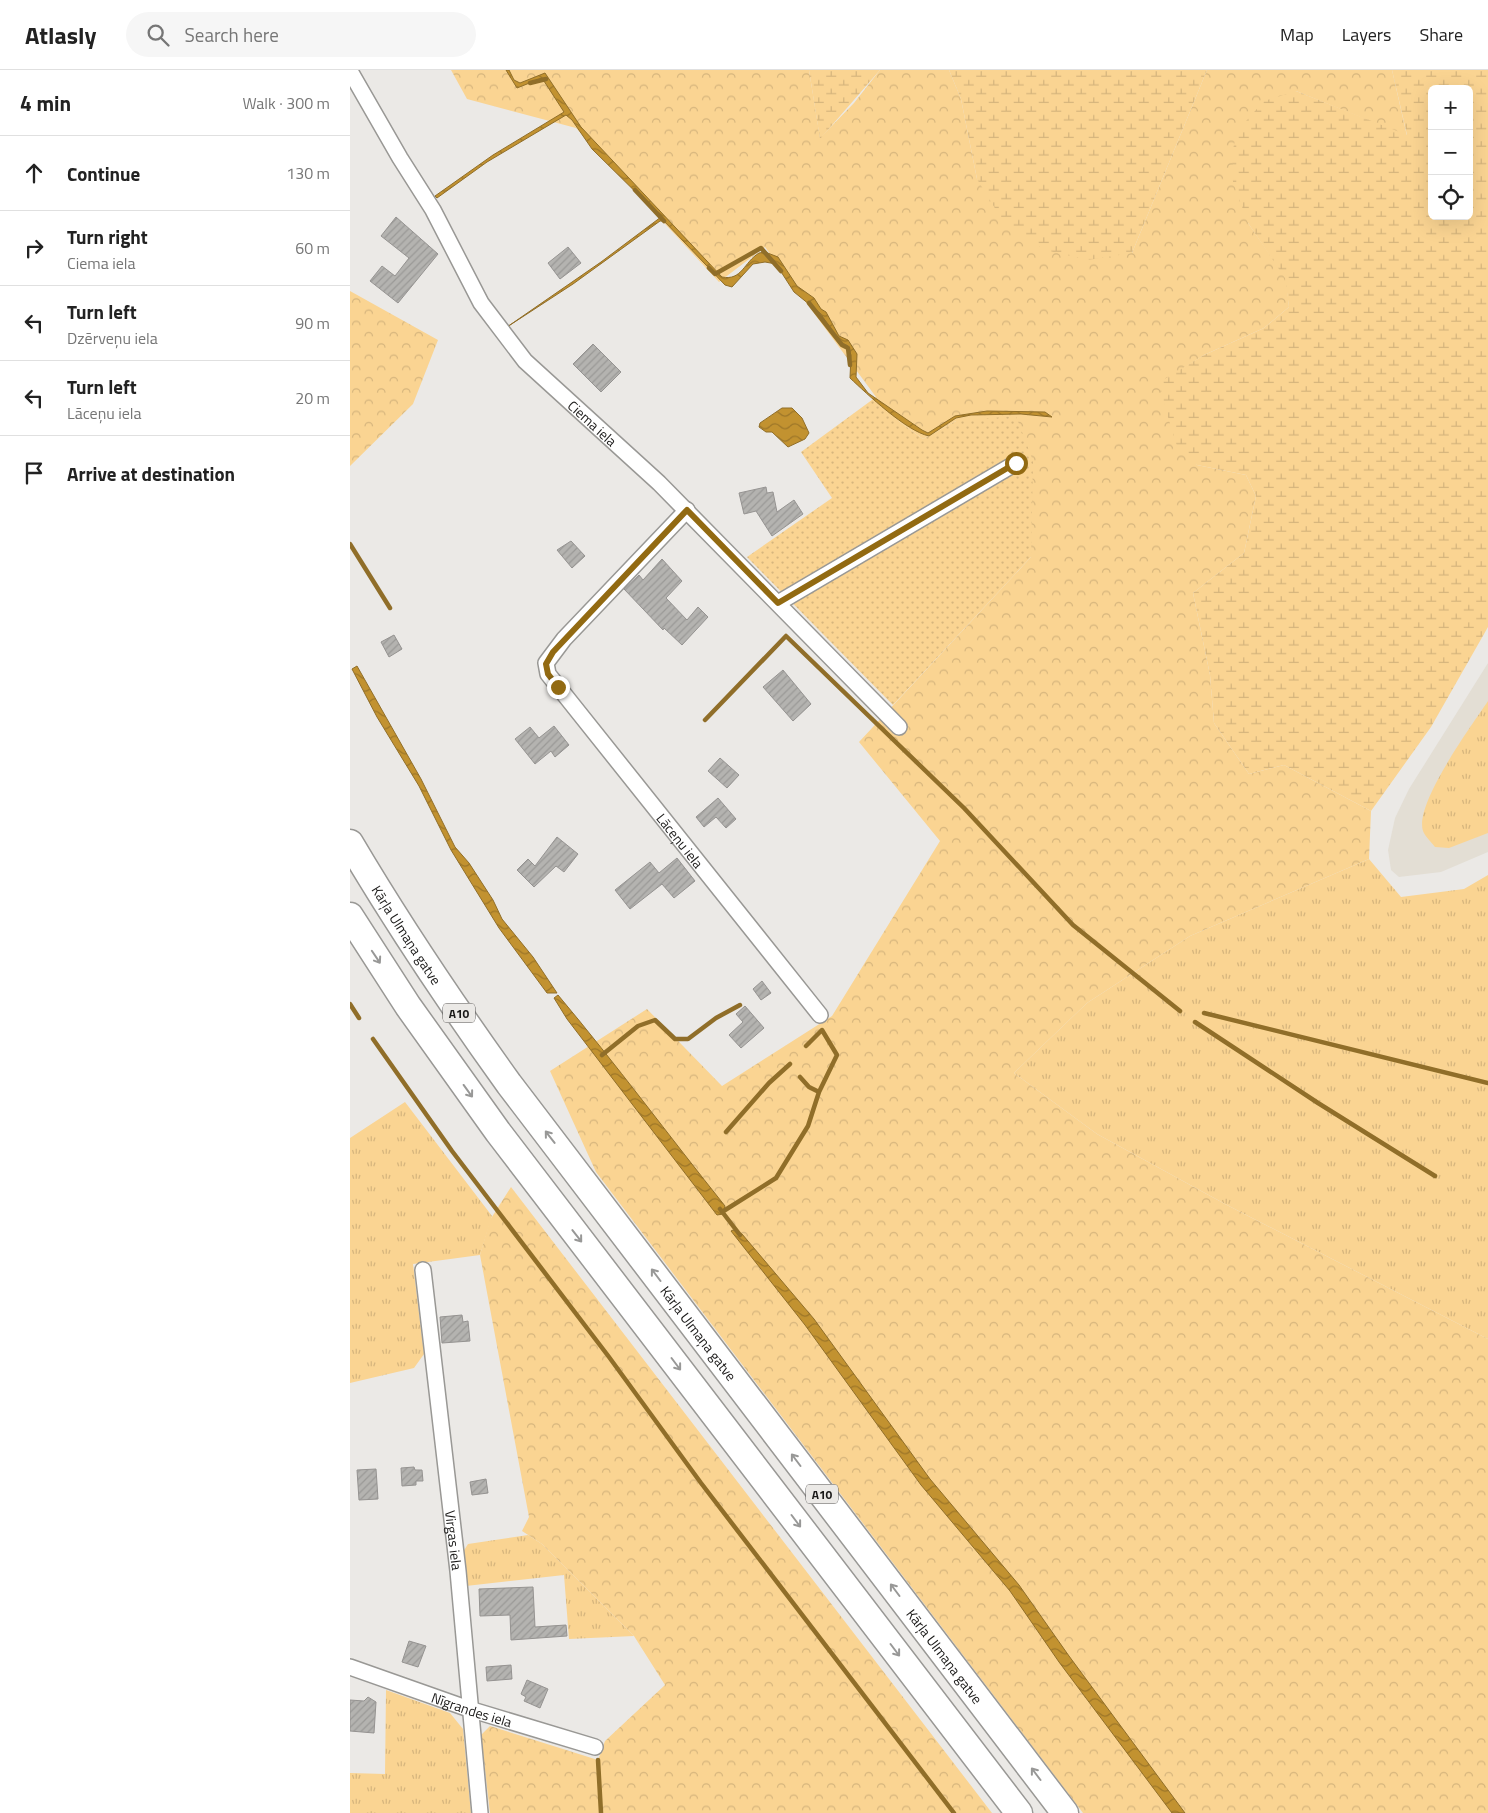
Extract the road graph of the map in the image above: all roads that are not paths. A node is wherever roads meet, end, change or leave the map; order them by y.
1 (350, 71) edge
2 (1016, 463) dead end
3 (687, 510) junction
4 (778, 603) junction
5 (899, 727) dead end
6 (350, 843) edge
7 (350, 916) edge
8 (820, 1015) dead end
9 (423, 1270) dead end
10 (350, 1667) edge
11 (469, 1709) junction
12 (595, 1747) dead end
13 (480, 1813) edge
14 (1019, 1813) edge
15 (1065, 1813) edge

1 - 3 street, Ciema iela
2 - 4 street
3 - 4 street, Ciema iela
3 - 8 street, Lāceņu iela
4 - 5 street, Ciema iela
15 -> 6 highway, Kārļa Ulmaņa gatve / A10
7 -> 14 highway, A10
9 - 11 street, Virgas iela
10 - 11 street, Nīgrandes iela
11 - 12 street, Nīgrandes iela
11 - 13 street, Virgas iela

